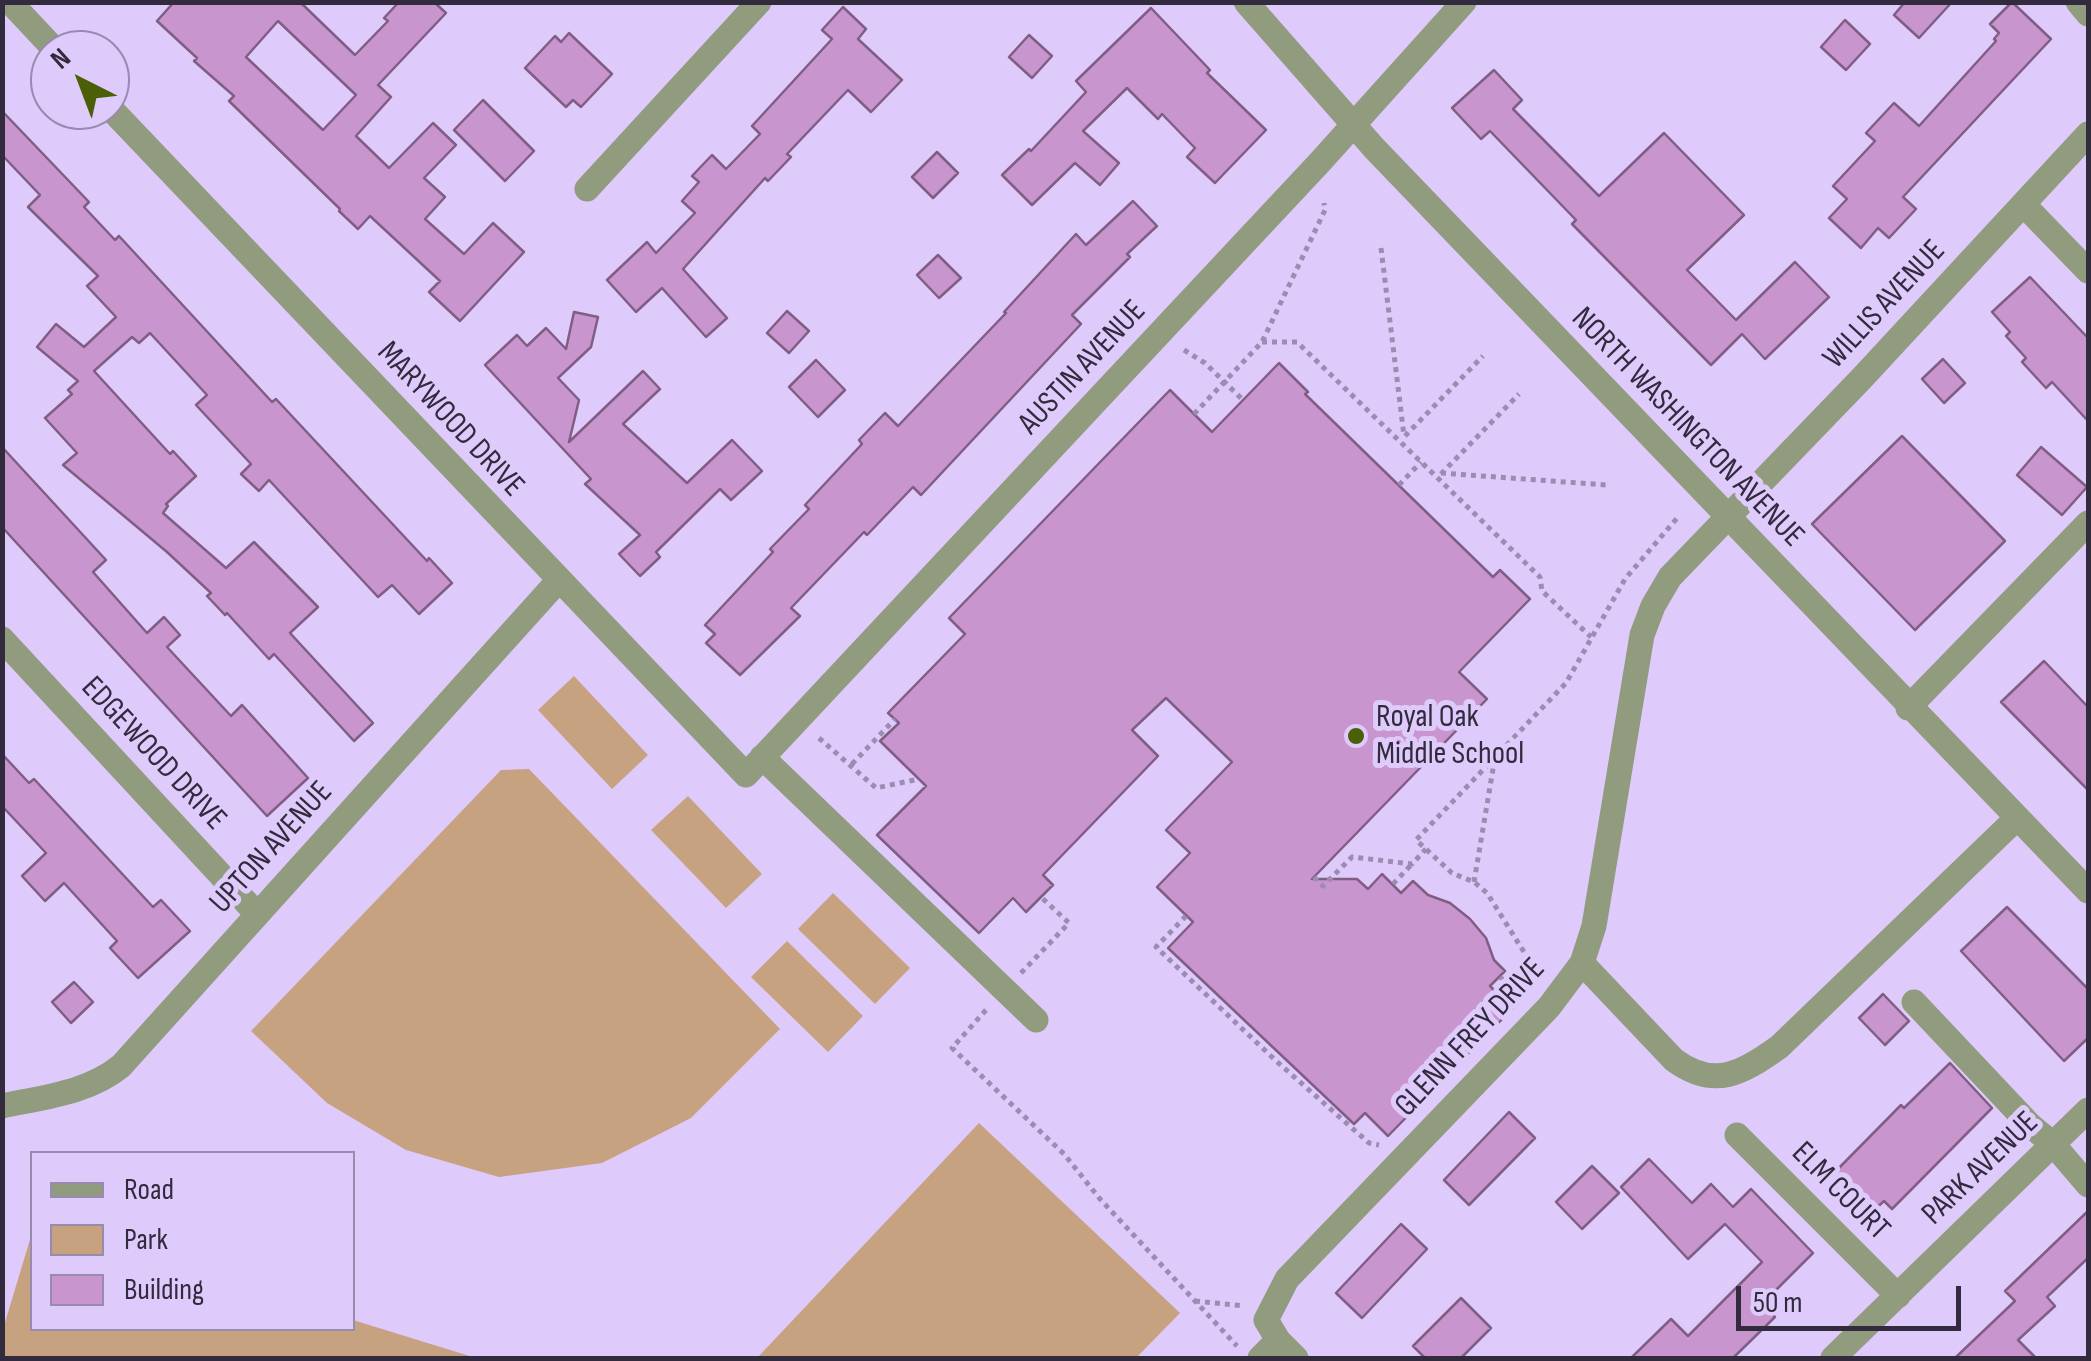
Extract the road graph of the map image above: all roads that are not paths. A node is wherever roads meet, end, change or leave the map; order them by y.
1 (10, 2) edge
2 (760, 2) edge
3 (1246, 2) edge
4 (1464, 2) edge
5 (2078, 2) edge
6 (2088, 14) edge
7 (36, 30) edge
8 (1354, 124) junction
9 (130, 129) edge
10 (2088, 134) edge
11 (588, 189) dead end
12 (2023, 204) junction
13 (2088, 271) edge
14 (1728, 518) junction
15 (2088, 523) edge
16 (2070, 542) junction
17 (2088, 562) edge
18 (558, 581) junction
19 (2, 639) edge
20 (1908, 708) junction
21 (754, 766) junction
22 (2017, 818) junction
23 (2088, 892) edge
24 (256, 913) junction
25 (1582, 962) junction
26 (1914, 1002) dead end
27 (1036, 1020) dead end
28 (2, 1106) edge
29 (2088, 1110) edge
30 (1737, 1136) dead end
31 (2053, 1144) junction
32 (2088, 1185) edge
33 (1898, 1296) junction
34 (1268, 1351) edge
35 (1833, 1358) edge

1 - 7 street
2 - 11 street
3 - 8 street, NORTH WASHINGTON AVENUE
4 - 8 street, AUSTIN AVENUE
5 - 6 street
8 - 14 street, NORTH WASHINGTON AVENUE
8 - 21 street, AUSTIN AVENUE
9 - 18 street, MARYWOOD DRIVE
10 - 12 street, WILLIS AVENUE
12 - 13 street
12 - 14 street, WILLIS AVENUE
14 - 20 street, NORTH WASHINGTON AVENUE
14 - 25 street, GLENN FREY DRIVE
15 - 16 street
16 - 17 street
16 - 20 street
18 - 21 street, MARYWOOD DRIVE
18 - 24 street, UPTON AVENUE
19 - 24 street, EDGEWOOD DRIVE
20 - 22 street, NORTH WASHINGTON AVENUE
21 - 27 street, MARYWOOD DRIVE
22 - 23 street, NORTH WASHINGTON AVENUE
22 - 25 street
24 - 28 street, UPTON AVENUE
25 - 34 street, GLENN FREY DRIVE
26 - 31 street
29 - 31 street, PARK AVENUE
30 - 33 street, ELM COURT
31 - 32 street
31 - 33 street, PARK AVENUE
33 - 35 street, PARK AVENUE

